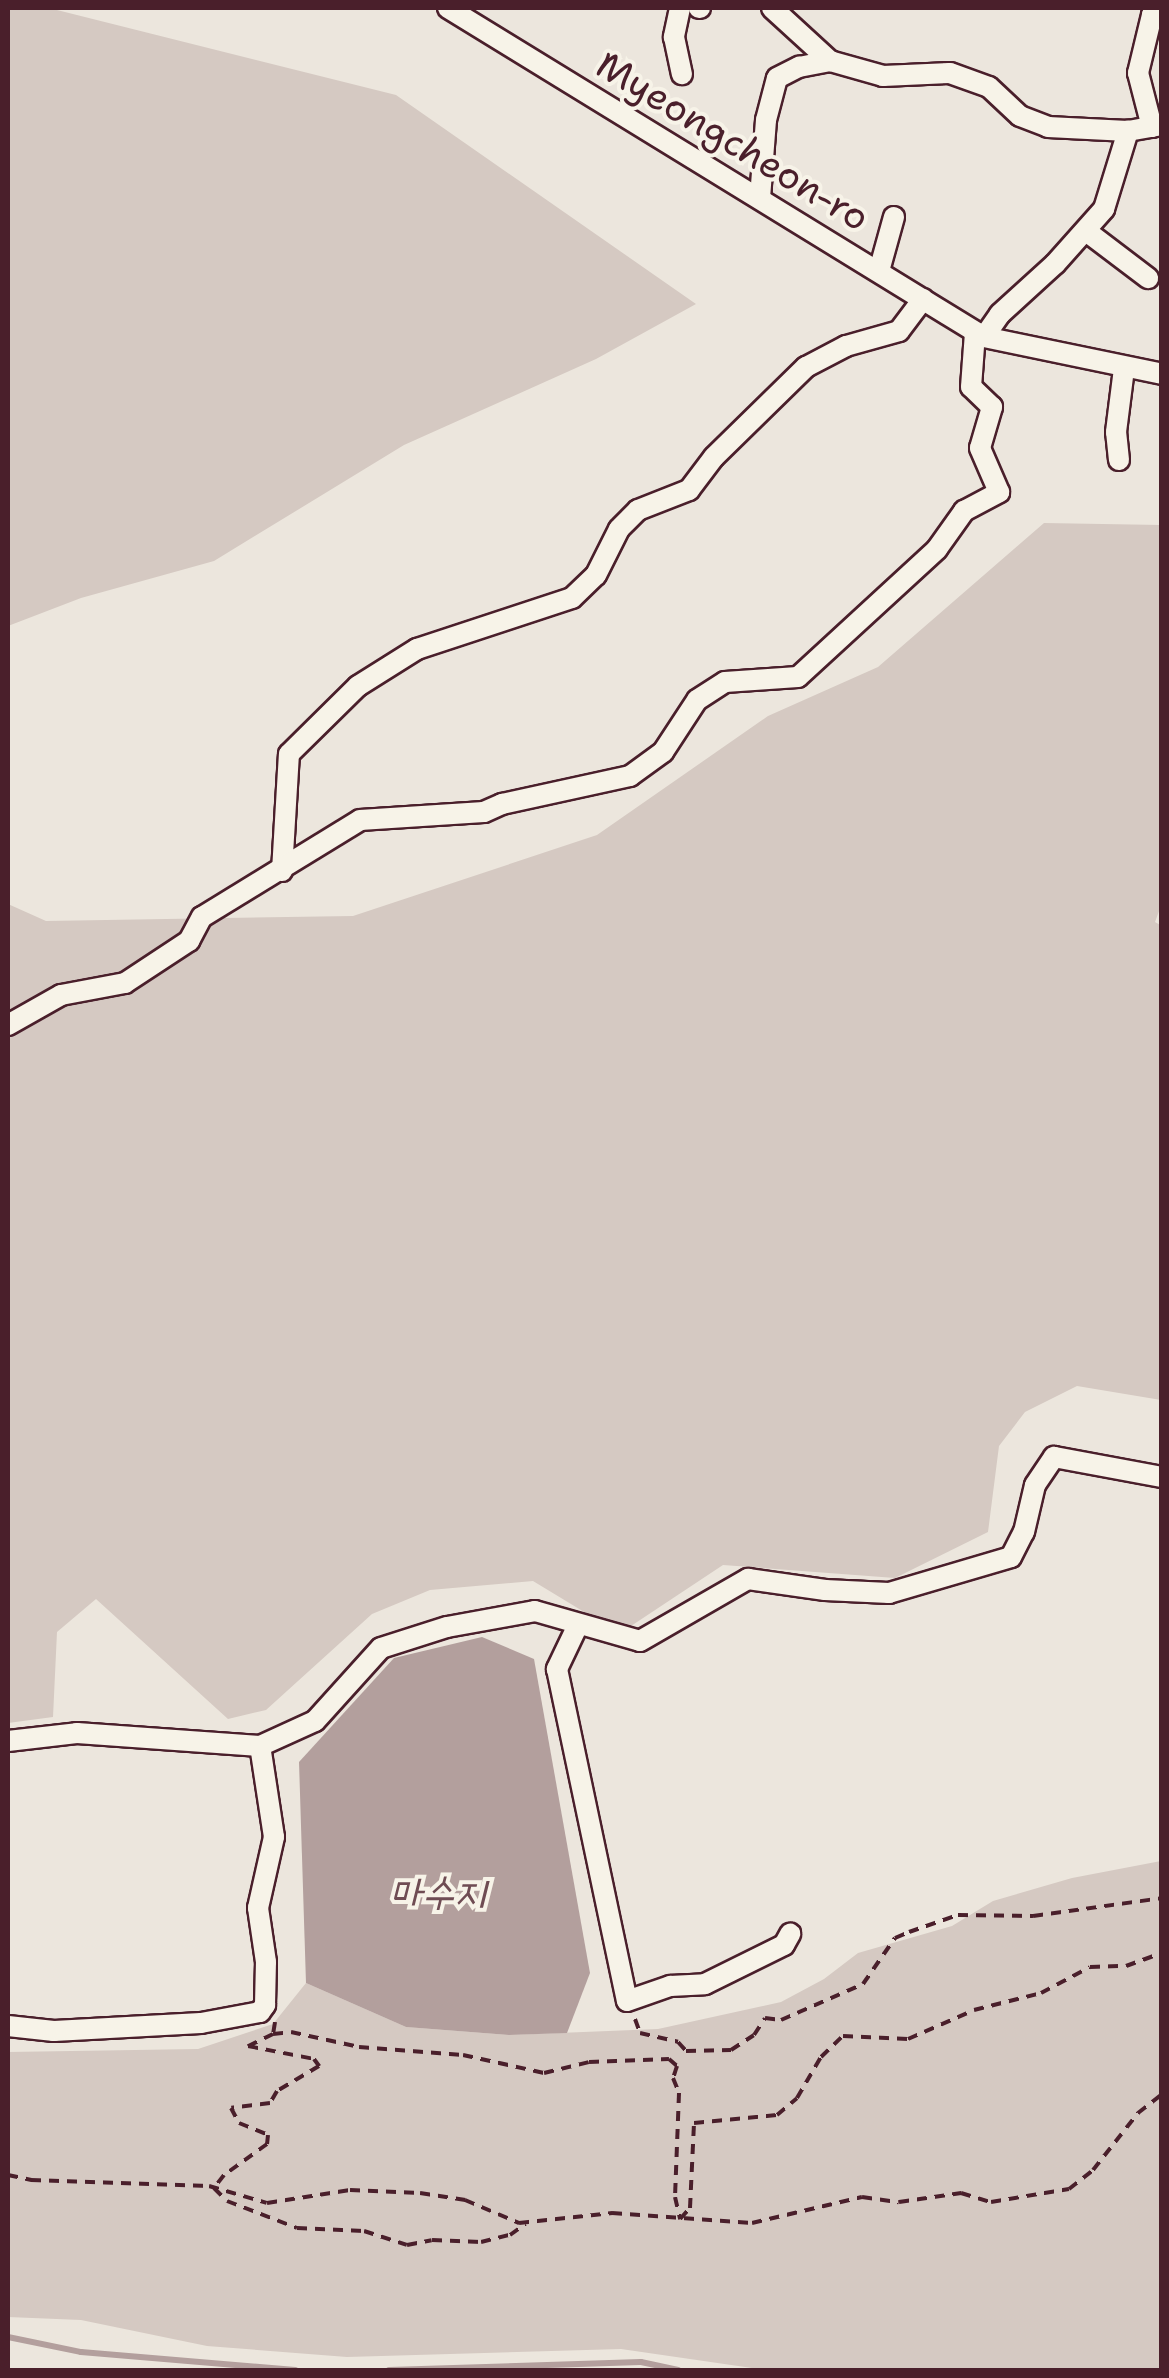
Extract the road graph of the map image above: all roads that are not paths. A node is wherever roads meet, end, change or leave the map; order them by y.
1 (448, 8) edge
2 (680, 8) edge
3 (772, 8) edge
4 (1160, 8) edge
5 (830, 60) junction
6 (682, 74) dead end
7 (1156, 126) edge
8 (1128, 131) junction
9 (760, 198) junction
10 (894, 218) dead end
11 (1086, 231) junction
12 (879, 271) junction
13 (1148, 278) dead end
14 (923, 299) junction
15 (979, 334) junction
16 (1124, 369) junction
17 (1162, 374) edge
18 (1119, 460) dead end
19 (282, 871) junction
20 (8, 1025) edge
21 (1162, 1477) edge
22 (577, 1627) junction
23 (8, 1740) edge
24 (260, 1746) junction
25 (790, 1934) dead end
26 (8, 2026) edge

1 - 9 street, Myeongcheon-ro
2 - 6 street
3 - 5 street
4 - 7 street
5 - 8 street
5 - 9 street
7 - 8 street
8 - 11 street
9 - 12 street, Myeongcheon-ro
10 - 12 street, Myeongcheon-ro
11 - 13 street
11 - 15 street
12 - 14 street, Myeongcheon-ro
14 - 15 street, Myeongcheon-ro
14 - 19 street
15 - 16 street, Myeongcheon-ro
15 - 19 street
16 - 17 street, Myeongcheon-ro
16 - 18 street
19 - 20 street
21 - 22 street
22 - 24 street
22 - 25 street
23 - 24 street
24 - 26 street

